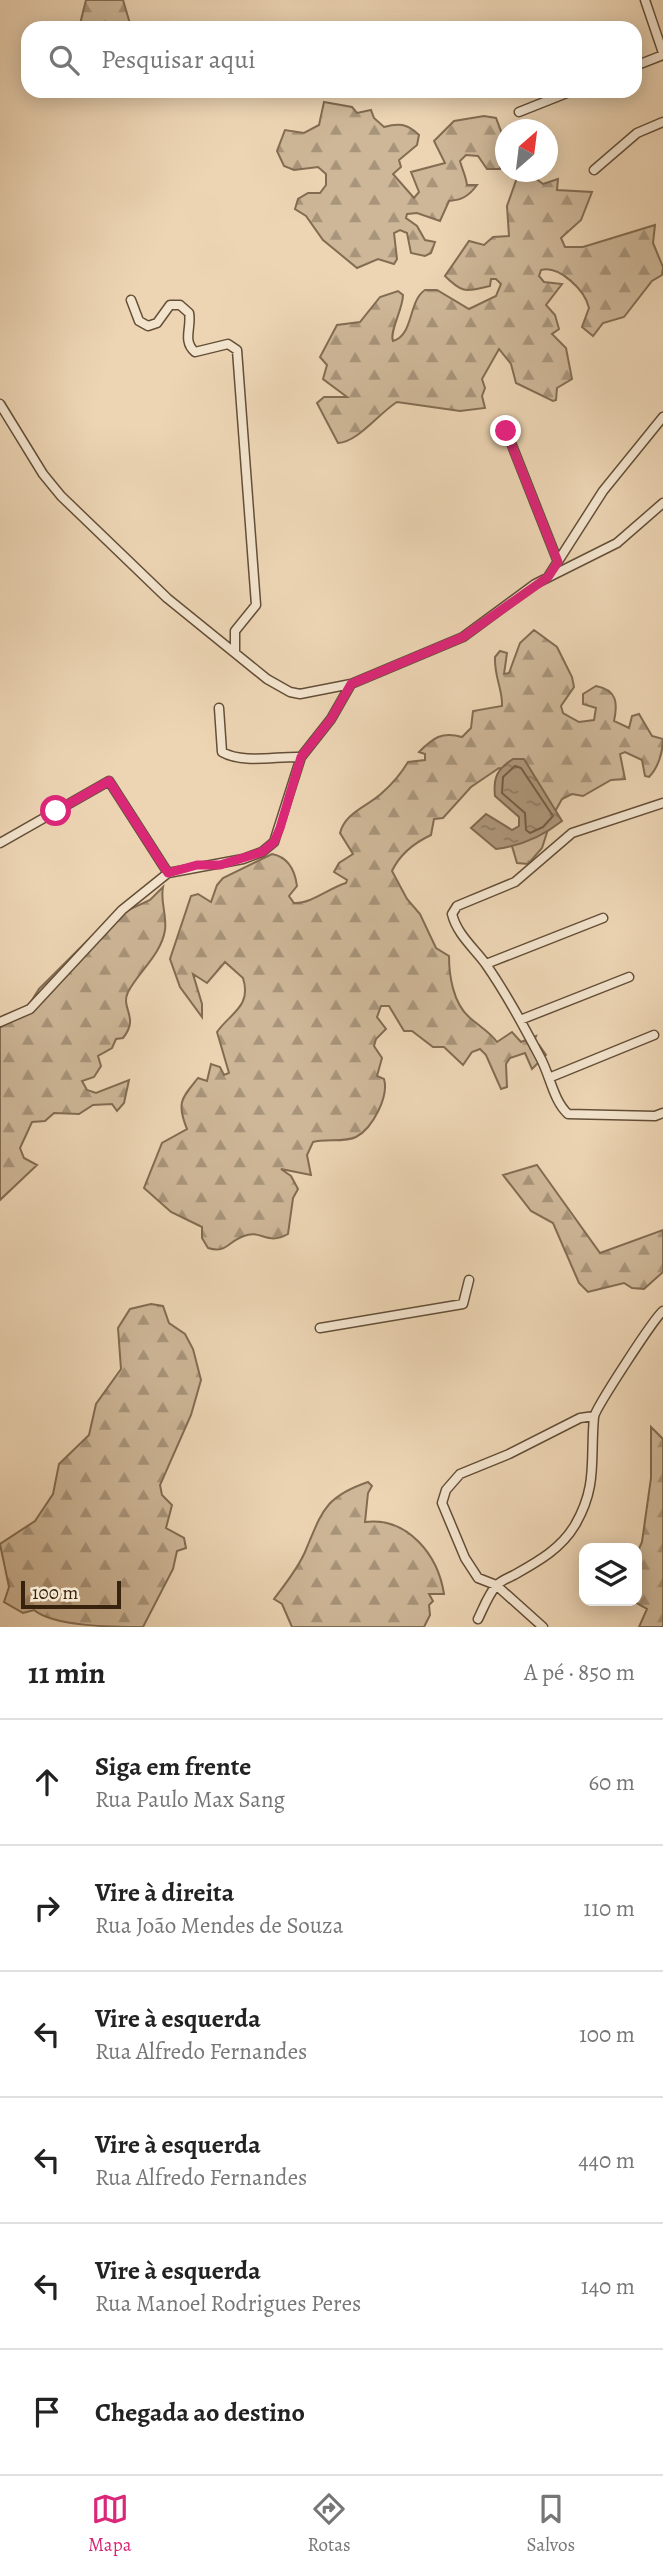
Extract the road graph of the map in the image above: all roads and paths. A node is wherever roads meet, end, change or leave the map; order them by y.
1 (645, 0) edge
2 (663, 54) edge
3 (642, 63) edge
4 (554, 98) edge
5 (519, 112) dead end
6 (663, 122) edge
7 (594, 170) dead end
8 (131, 300) dead end
9 (0, 404) edge
10 (663, 417) edge
11 (504, 425) dead end
12 (663, 503) edge
13 (558, 562) junction
14 (548, 577) junction
15 (235, 651) junction
16 (351, 684) junction
17 (219, 708) dead end
18 (301, 757) junction
19 (663, 803) edge
20 (0, 843) edge
21 (168, 873) junction
22 (603, 918) dead end
23 (486, 964) junction
24 (629, 977) dead end
25 (520, 1020) junction
26 (0, 1022) edge
27 (654, 1035) dead end
28 (551, 1077) junction
29 (663, 1113) edge
30 (469, 1280) dead end
31 (663, 1311) edge
32 (320, 1328) dead end
33 (594, 1416) junction
34 (496, 1585) junction
35 (478, 1619) dead end
36 (543, 1627) edge

1 - 2 street
2 - 3 street
4 - 5 street
6 - 7 street
8 - 15 street
9 - 15 street
10 - 13 street
11 - 13 street
12 - 14 street
13 - 14 street
14 - 16 street
15 - 16 street
16 - 18 street
17 - 18 street
18 - 21 street
19 - 23 street
20 - 21 street
21 - 26 street
22 - 23 street
23 - 25 street
24 - 25 street
25 - 28 street
27 - 28 street
28 - 29 street
30 - 32 street
31 - 33 street
33 - 34 street
33 - 34 street
34 - 35 street
34 - 36 street

